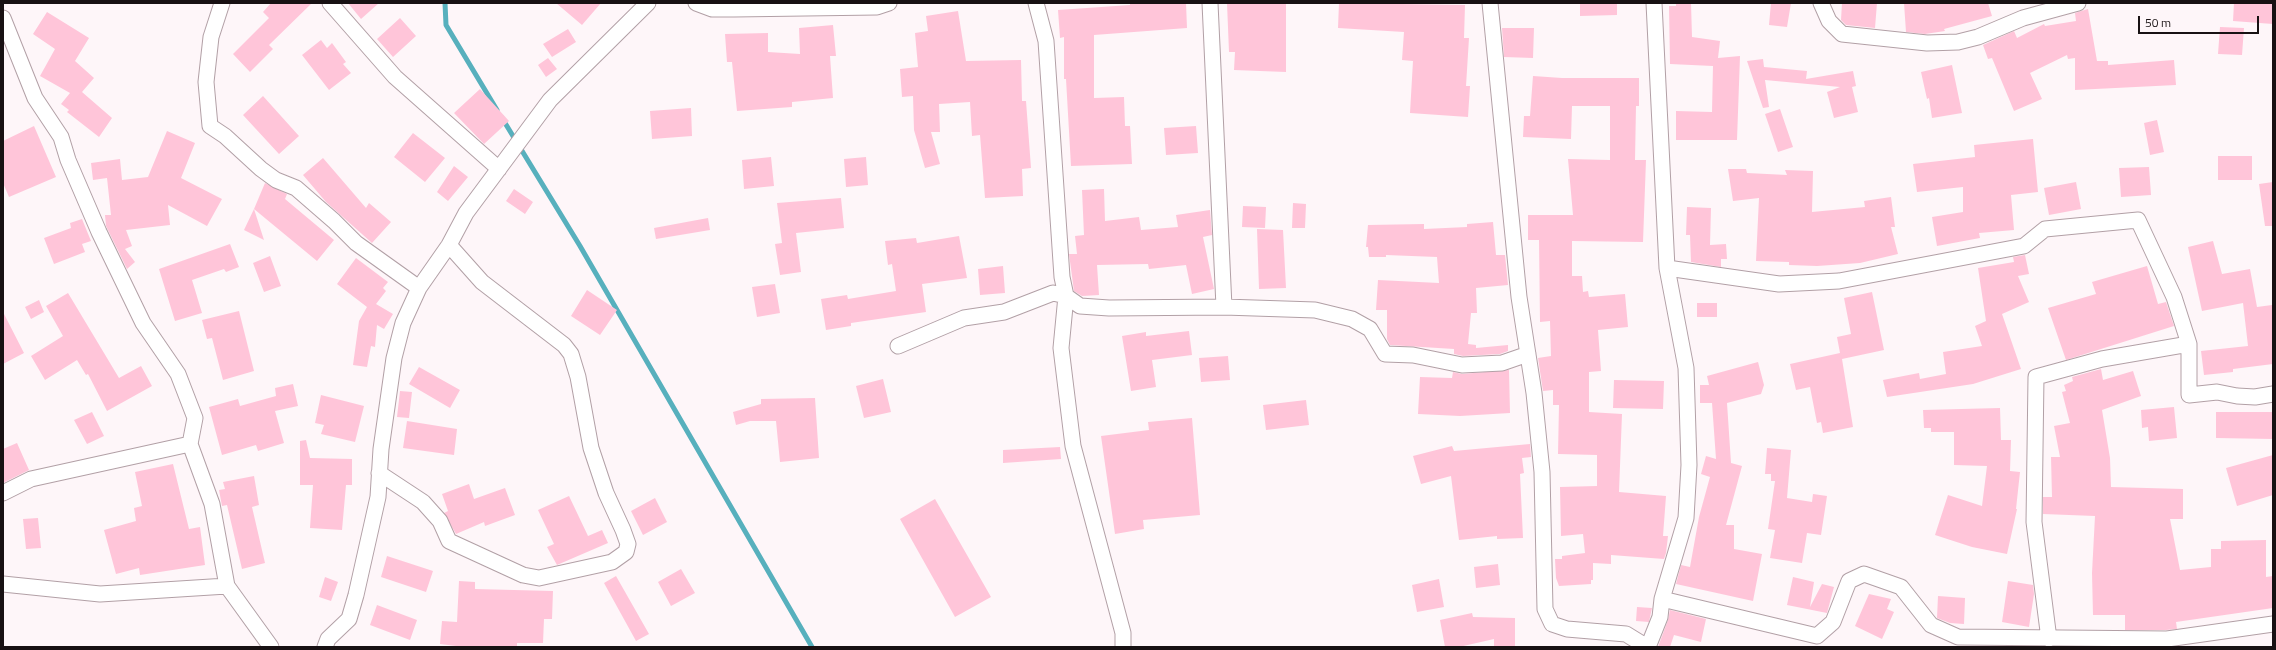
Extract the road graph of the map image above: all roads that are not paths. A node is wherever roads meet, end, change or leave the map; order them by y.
1 (222, 3) edge
2 (330, 3) edge
3 (648, 3) edge
4 (696, 3) edge
5 (889, 3) edge
6 (1036, 3) edge
7 (1210, 3) edge
8 (1490, 3) edge
9 (1654, 3) edge
10 (1821, 3) edge
11 (2078, 3) edge
12 (3, 18) edge
13 (499, 169) junction
14 (449, 245) junction
15 (1667, 268) junction
16 (420, 288) junction
17 (1066, 296) junction
18 (1224, 307) junction
19 (2189, 344) junction
20 (898, 346) dead end
21 (1528, 354) junction
22 (2273, 394) edge
23 (190, 444) junction
24 (379, 473) junction
25 (3, 493) edge
26 (3, 584) edge
27 (227, 586) junction
28 (1662, 599) junction
29 (2273, 624) edge
30 (2049, 639) junction
31 (327, 644) edge
32 (271, 647) edge
33 (1123, 647) edge
34 (1648, 647) edge

1 - 16 street
2 - 13 street
3 - 13 street
4 - 5 street
6 - 17 street
7 - 18 street
8 - 21 street
9 - 15 street
10 - 11 street
12 - 23 street
13 - 14 street
14 - 16 street
14 - 24 street
15 - 19 street
15 - 28 street
16 - 24 street
17 - 18 street
17 - 20 street
17 - 33 street
18 - 21 street
19 - 22 street
19 - 30 street
21 - 34 street
23 - 25 street
23 - 27 street
24 - 31 street
26 - 27 street
27 - 32 street
28 - 30 street
28 - 34 street
29 - 30 street

